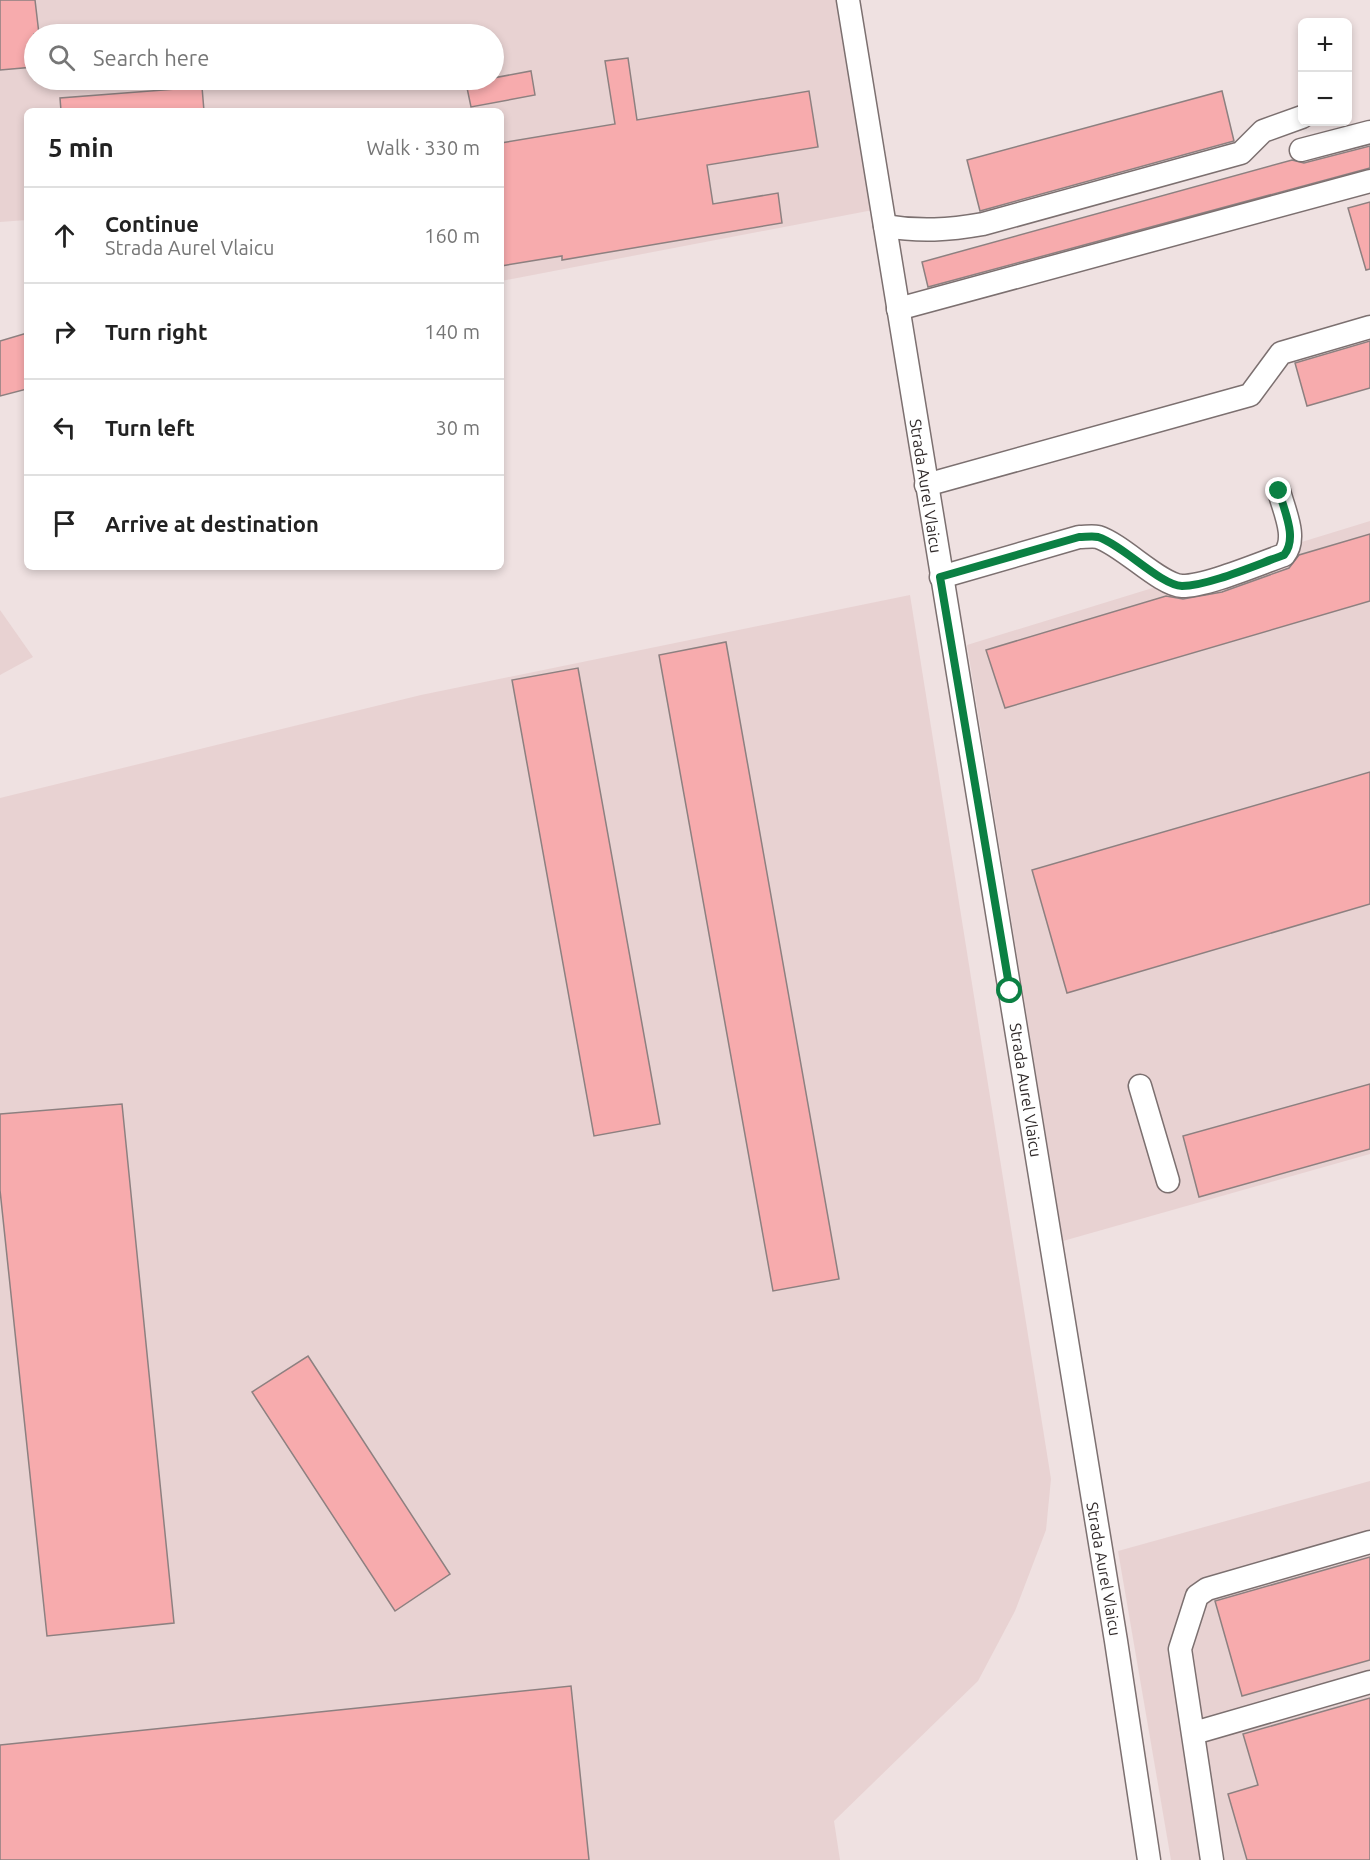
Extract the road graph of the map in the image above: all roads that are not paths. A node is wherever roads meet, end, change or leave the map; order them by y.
1 (848, 0) edge
2 (1298, 118) edge
3 (1370, 132) edge
4 (1301, 150) dead end
5 (1370, 181) edge
6 (885, 226) junction
7 (898, 309) junction
8 (1370, 327) edge
9 (926, 485) junction
10 (1279, 491) dead end
11 (940, 577) junction
12 (1140, 1086) dead end
13 (1168, 1181) dead end
14 (1370, 1542) edge
15 (1370, 1682) edge
16 (1194, 1733) junction
17 (1149, 1860) edge
18 (1212, 1860) edge

1 - 6 street, Strada Aurel Vlaicu
2 - 6 street
3 - 4 street
5 - 7 street
6 - 7 street, Strada Aurel Vlaicu
7 - 9 street, Strada Aurel Vlaicu
8 - 9 street
9 - 11 street, Strada Aurel Vlaicu
10 - 11 street
11 - 17 street, Strada Aurel Vlaicu
12 - 13 street
14 - 16 street
15 - 16 street
16 - 18 street

